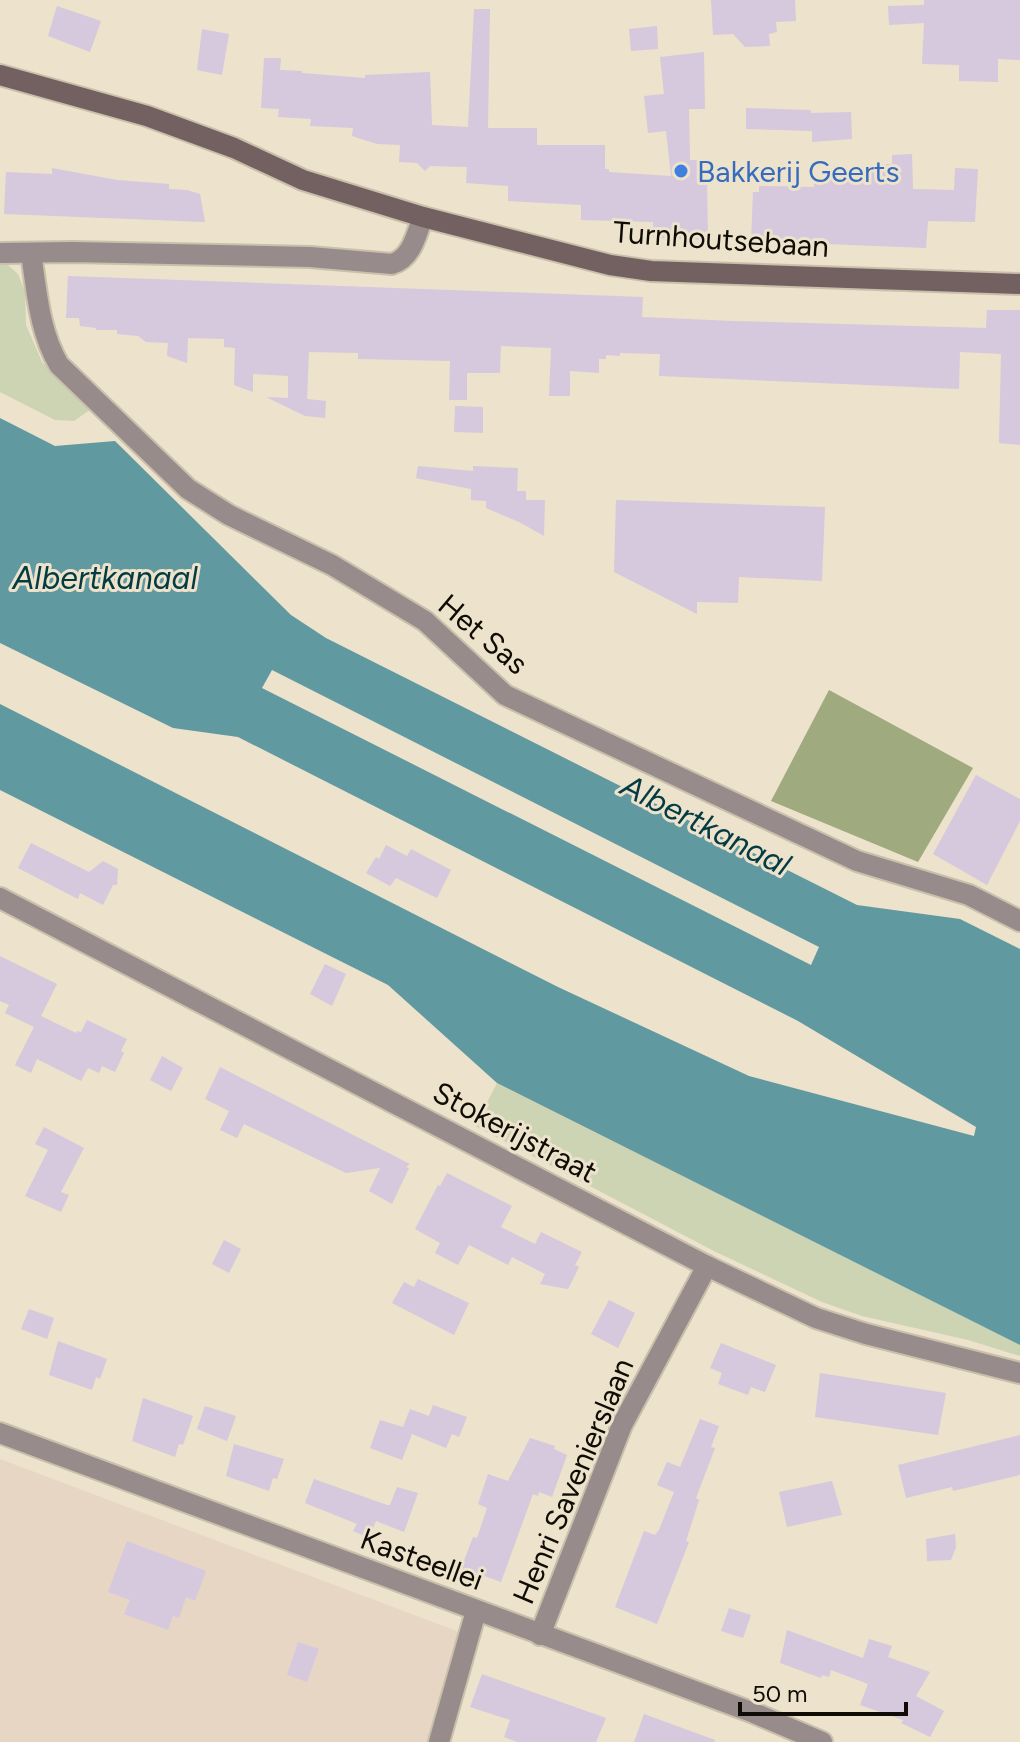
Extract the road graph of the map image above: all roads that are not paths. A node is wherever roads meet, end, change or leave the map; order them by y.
1 (0, 75) edge
2 (423, 217) junction
3 (0, 253) edge
4 (31, 254) junction
5 (1020, 284) edge
6 (0, 898) edge
7 (1020, 921) edge
8 (707, 1266) junction
9 (1020, 1373) edge
10 (0, 1433) edge
11 (476, 1611) junction
12 (540, 1635) junction
13 (439, 1742) edge
14 (822, 1742) edge

1 - 2 main road, Turnhoutsebaan
2 - 4 street
2 - 5 main road, Turnhoutsebaan
3 - 4 street
4 - 7 street, Het Sas
6 - 8 street, Stokerijstraat
8 - 9 street, Stokerijstraat
8 - 12 street, Henri Savenierslaan
10 - 11 street, Kasteellei
11 - 12 street, Kasteellei
11 - 13 street
12 - 14 street, Kasteellei

